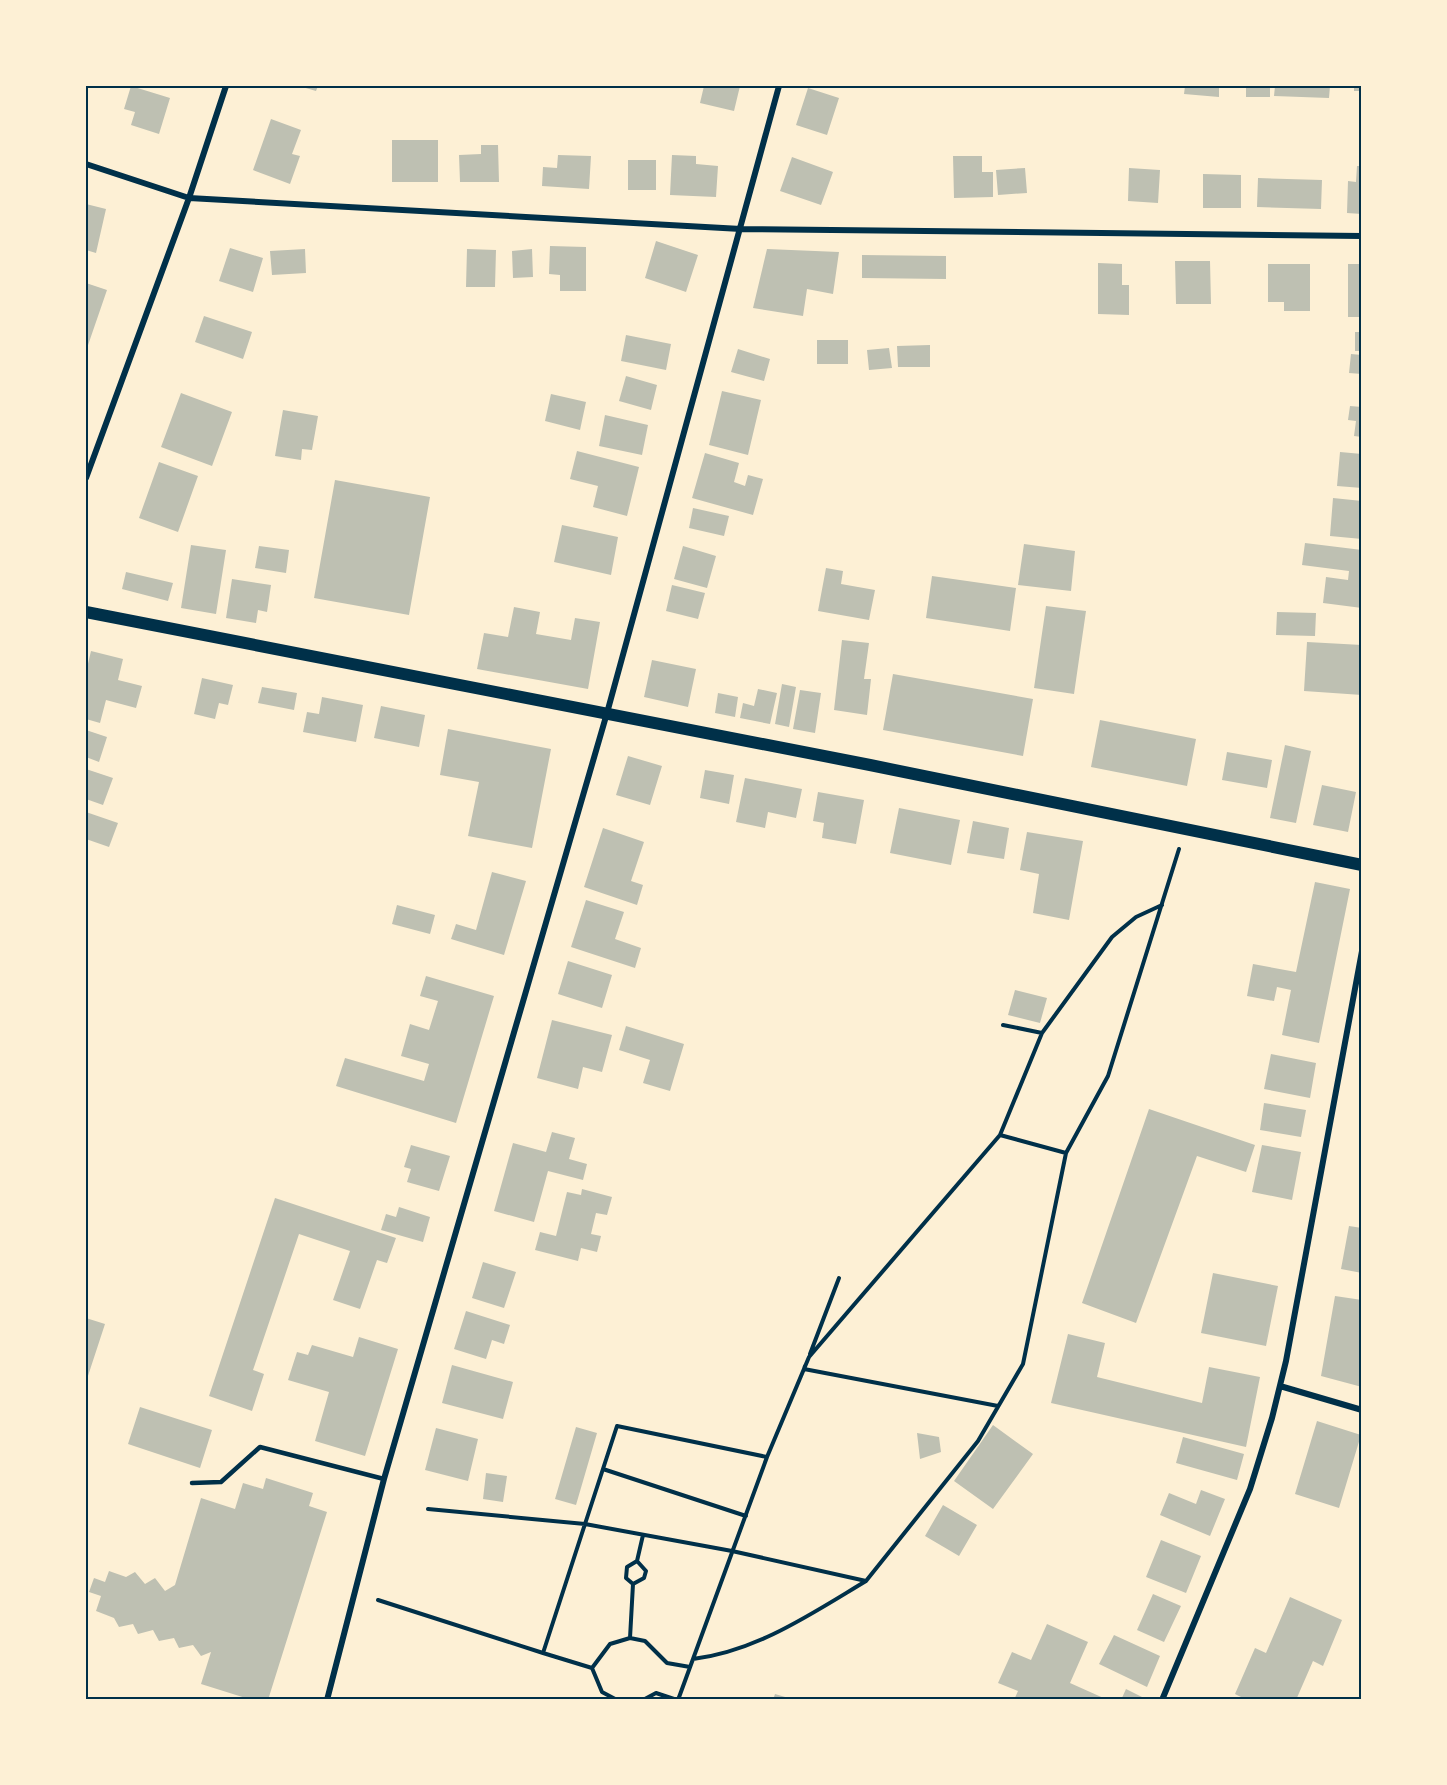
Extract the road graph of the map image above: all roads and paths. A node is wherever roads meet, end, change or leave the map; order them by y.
1 (226, 86) edge
2 (779, 86) edge
3 (86, 164) edge
4 (189, 198) junction
5 (741, 229) junction
6 (1362, 236) edge
7 (86, 478) edge
8 (86, 612) edge
9 (607, 713) junction
10 (1179, 849) dead end
11 (1362, 865) edge
12 (1163, 905) junction
13 (1362, 951) edge
14 (1003, 1025) dead end
15 (1042, 1034) junction
16 (1000, 1135) junction
17 (1066, 1153) junction
18 (839, 1278) dead end
19 (804, 1369) junction
20 (1280, 1386) junction
21 (998, 1406) junction
22 (1362, 1410) edge
23 (767, 1457) junction
24 (603, 1469) junction
25 (384, 1479) junction
26 (192, 1484) dead end
27 (428, 1509) dead end
28 (746, 1516) junction
29 (585, 1524) junction
30 (643, 1535) junction
31 (732, 1551) junction
32 (638, 1561) junction
33 (866, 1581) junction
34 (633, 1584) junction
35 (378, 1600) dead end
36 (630, 1638) junction
37 (543, 1653) junction
38 (693, 1659) junction
39 (690, 1667) junction
40 (592, 1668) junction
41 (327, 1700) edge
42 (617, 1700) edge
43 (643, 1700) edge
44 (678, 1700) edge
45 (1162, 1700) edge

1 - 4 street
2 - 5 street
3 - 4 street
4 - 5 street
4 - 7 street
5 - 6 street
5 - 9 street
8 - 9 main road
9 - 11 main road
9 - 25 street
10 - 12 path
12 - 15 path
12 - 17 path
13 - 20 street
14 - 15 path
15 - 16 path
16 - 17 path
16 - 19 path
17 - 21 path
18 - 19 path
19 - 21 path
19 - 23 path
20 - 22 street
20 - 45 street
21 - 33 path
23 - 24 path
23 - 28 path
24 - 28 path
24 - 29 path
25 - 26 lane
25 - 41 street
27 - 29 path
28 - 31 path
29 - 30 path
29 - 37 path
30 - 31 path
30 - 32 path
31 - 33 path
31 - 38 path
32 - 34 path
32 - 34 path
33 - 38 path
34 - 36 path
35 - 37 path
36 - 39 path
36 - 40 path
37 - 40 path
38 - 39 path
39 - 44 path
40 - 42 path
43 - 44 path

